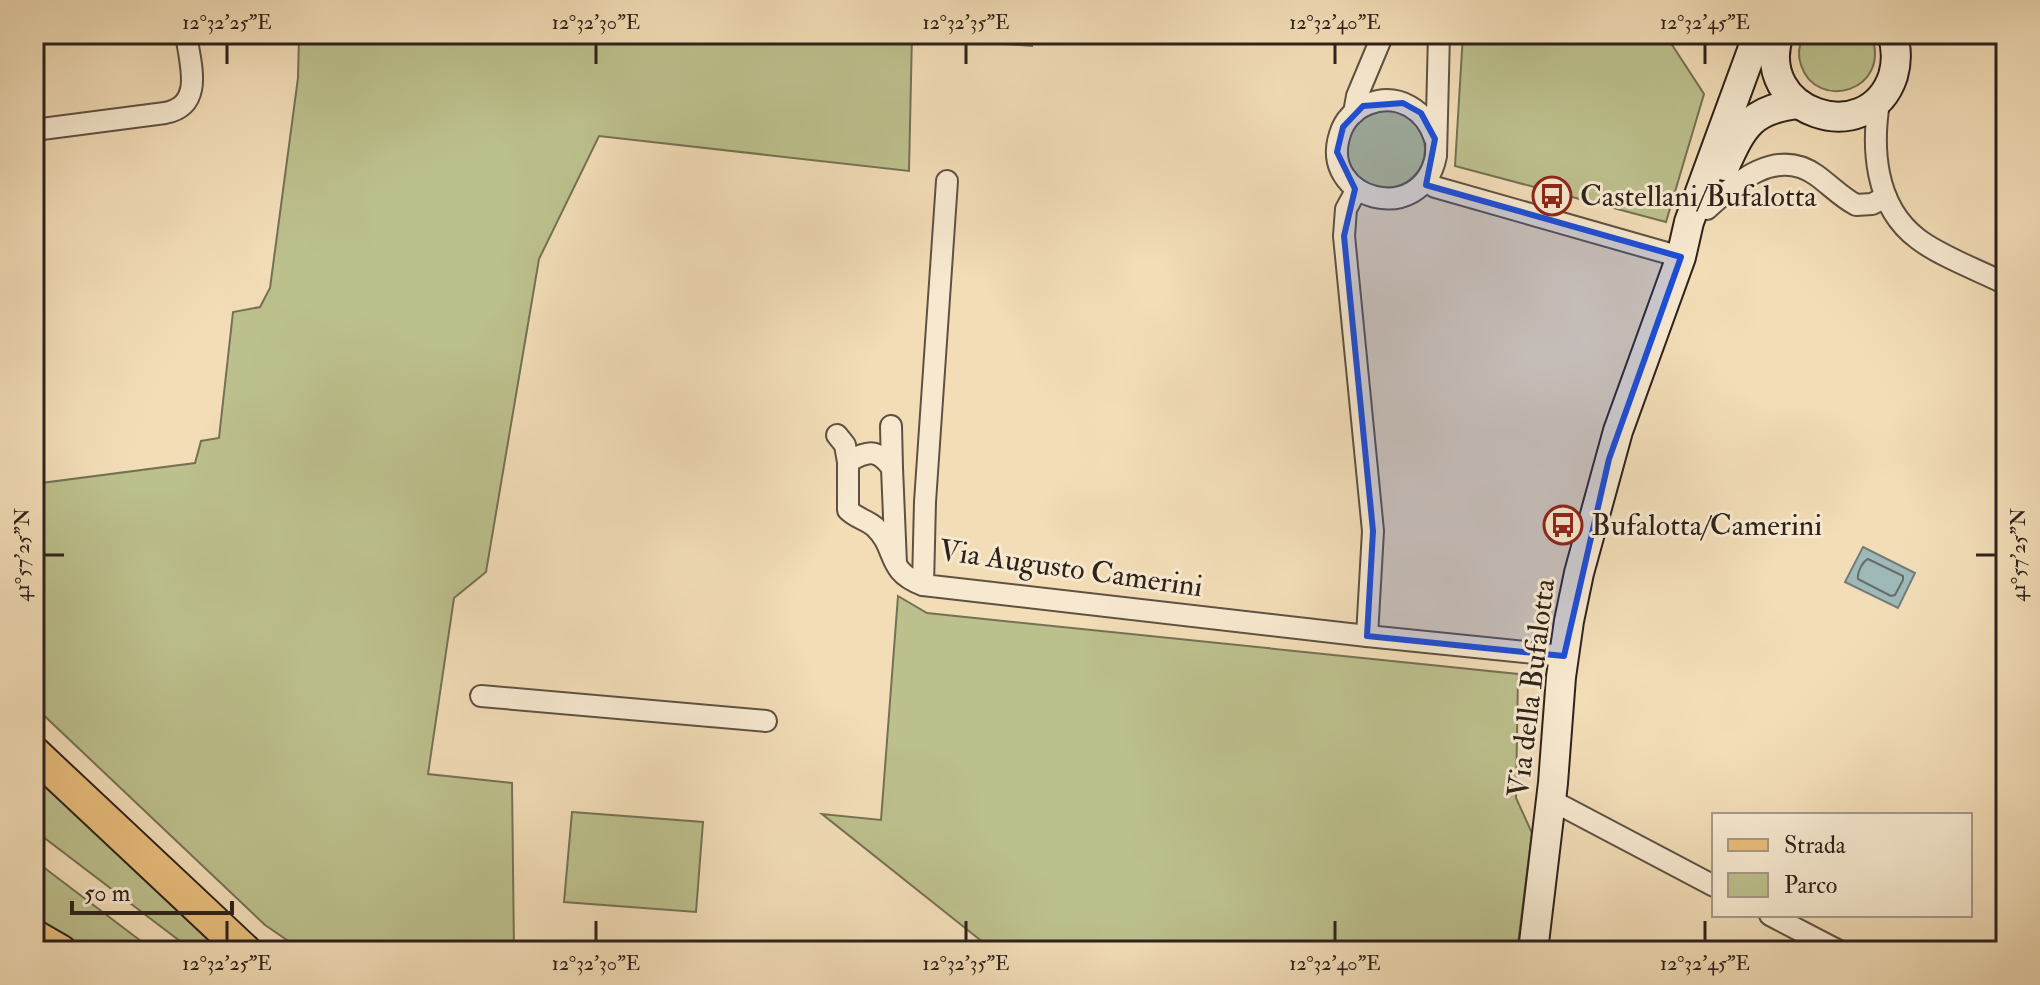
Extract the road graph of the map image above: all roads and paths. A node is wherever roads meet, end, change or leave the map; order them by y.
1 (186, 34) edge
2 (1383, 34) edge
3 (1439, 34) edge
4 (1892, 34) edge
5 (1771, 39) edge
6 (1880, 97) junction
7 (1798, 104) junction
8 (1354, 113) junction
9 (34, 130) edge
10 (1435, 139) junction
11 (947, 181) dead end
12 (1426, 181) junction
13 (1357, 189) junction
14 (1886, 197) junction
15 (1707, 209) junction
16 (1681, 257) junction
17 (2006, 284) edge
18 (891, 426) dead end
19 (837, 435) dead end
20 (848, 462) junction
21 (892, 468) junction
22 (896, 564) junction
23 (923, 585) junction
24 (1367, 636) junction
25 (1564, 656) junction
26 (481, 696) dead end
27 (766, 721) dead end
28 (34, 753) edge
29 (1551, 800) junction
30 (1712, 885) edge
31 (1774, 917) edge
32 (34, 936) edge
33 (60, 951) edge
34 (245, 951) edge
35 (1533, 951) edge
36 (1839, 951) edge

1 - 9 street
2 - 8 street
3 - 10 street
4 - 6 street
5 - 7 street, Via della Bufalotta
5 - 16 street, Via della Bufalotta
6 - 7 street
6 - 14 street
7 - 15 street, Via della Bufalotta
8 - 10 street
8 - 13 street
10 - 12 street
11 - 23 street, Via Augusto Camerini
12 - 13 street
12 - 16 street
13 - 24 street
14 - 15 street
14 - 17 street
15 - 16 street, Via della Bufalotta
16 - 25 street, Via della Bufalotta
18 - 21 street
19 - 20 street
20 - 21 street
20 - 22 street
21 - 22 street
22 - 23 street
23 - 24 street, Via Augusto Camerini
24 - 25 street, Via Augusto Camerini
25 - 29 street, Via della Bufalotta
26 - 27 street
28 - 34 main road
29 - 30 street
29 - 35 street, Via della Bufalotta
31 - 36 street
32 - 33 main road

